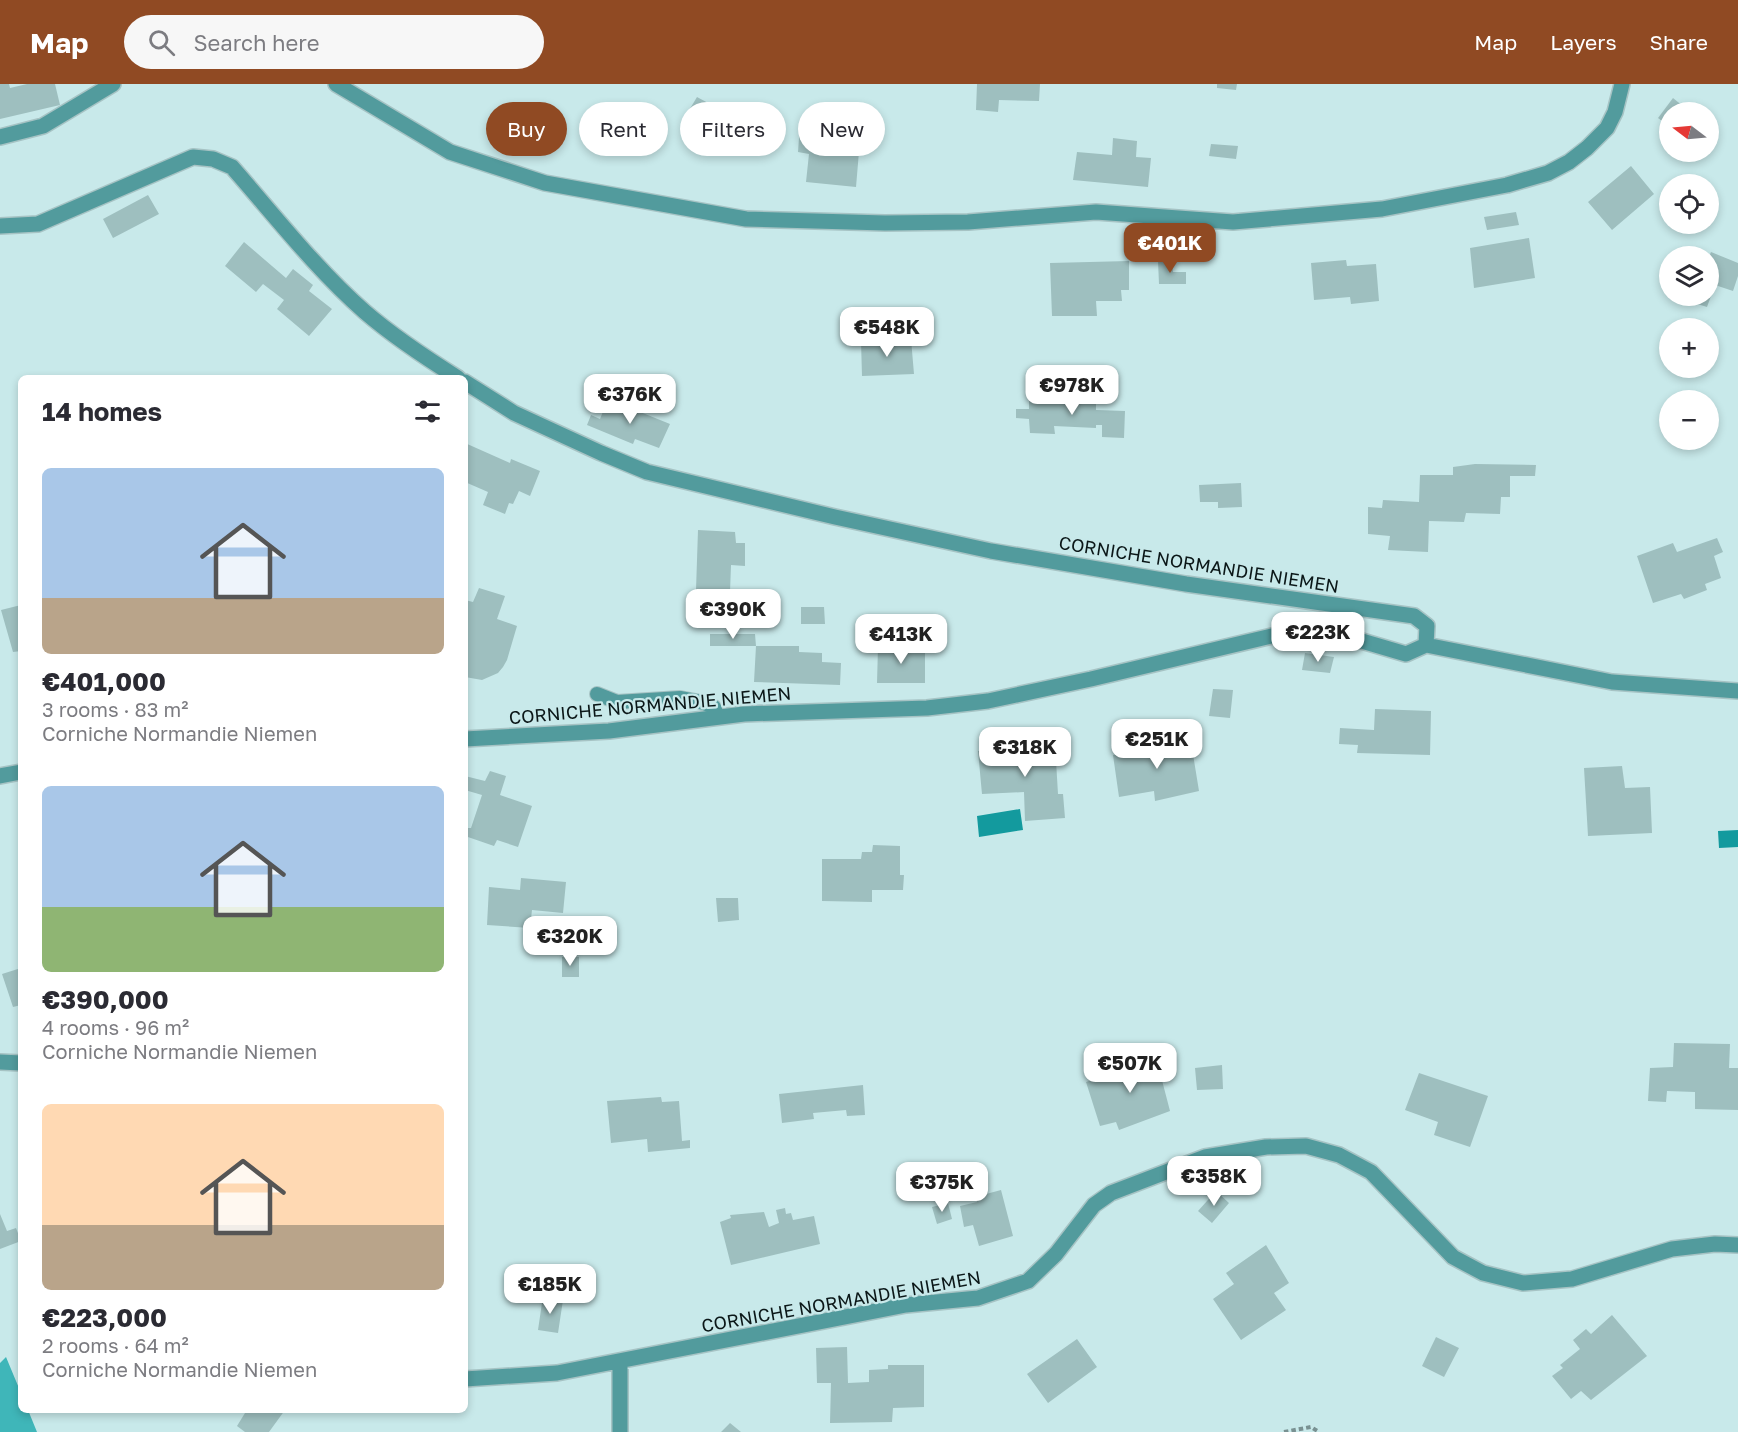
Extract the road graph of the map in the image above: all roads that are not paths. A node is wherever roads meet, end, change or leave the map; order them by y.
1 (113, 84) edge
2 (336, 84) edge
3 (1622, 84) edge
4 (0, 137) edge
5 (0, 226) edge
6 (453, 375) edge
7 (468, 384) edge
8 (1426, 645) junction
9 (1738, 692) edge
10 (597, 694) dead end
11 (718, 717) junction
12 (468, 739) edge
13 (18, 773) edge
14 (0, 776) edge
15 (0, 1062) edge
16 (18, 1063) edge
17 (1738, 1245) edge
18 (620, 1362) junction
19 (468, 1379) edge
20 (620, 1432) edge

1 - 4 street
2 - 3 street
5 - 6 street
7 - 8 street, CORNICHE NORMANDIE NIEMEN
8 - 9 street
8 - 11 street, CORNICHE NORMANDIE NIEMEN
10 - 11 lane
11 - 12 street, CORNICHE NORMANDIE NIEMEN
13 - 14 street
15 - 16 street
17 - 18 street, CORNICHE NORMANDIE NIEMEN
18 - 19 street, CORNICHE NORMANDIE NIEMEN
18 - 20 street

